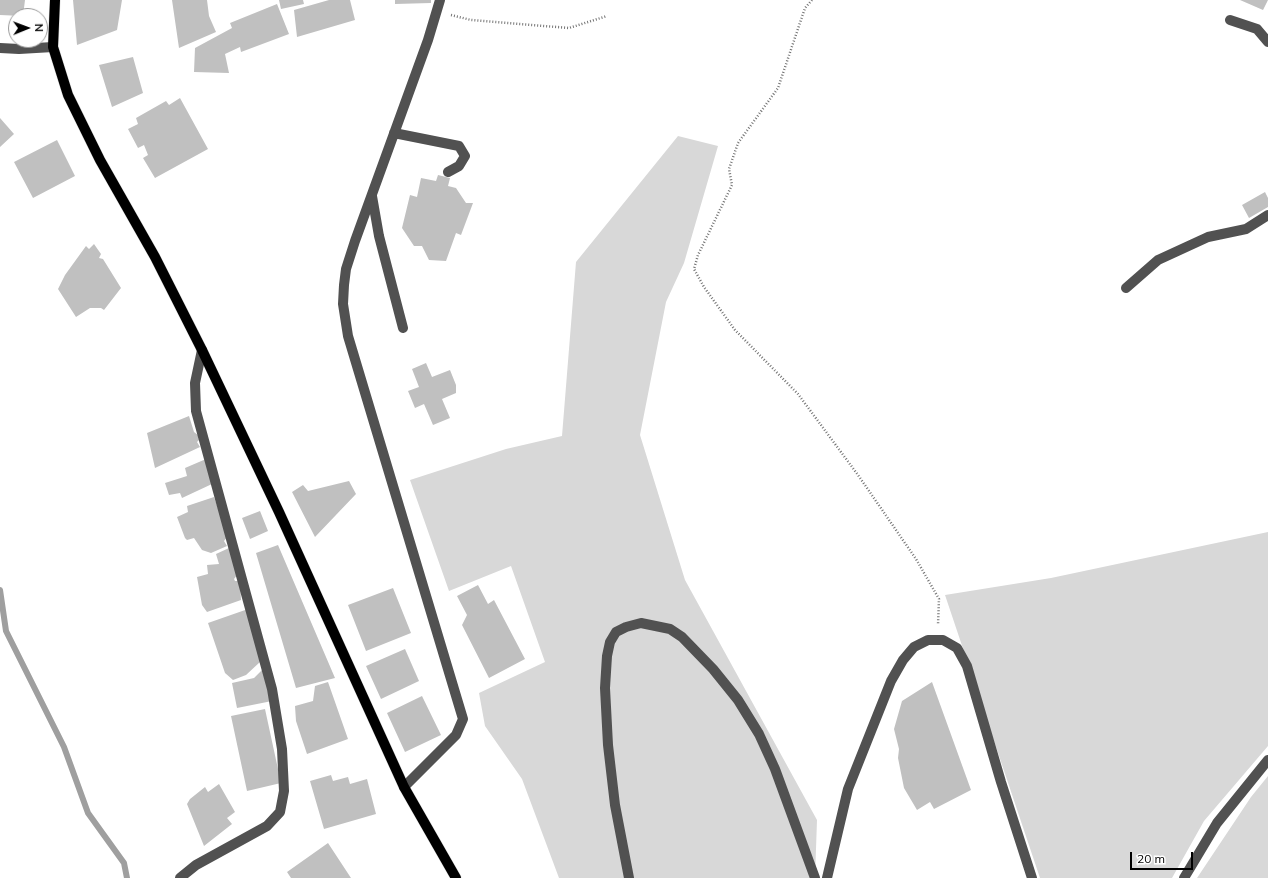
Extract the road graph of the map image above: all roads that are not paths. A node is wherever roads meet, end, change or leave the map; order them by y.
1 (55, 0) edge
2 (440, 0) edge
3 (1230, 20) dead end
4 (1268, 42) edge
5 (54, 46) junction
6 (0, 48) edge
7 (394, 133) junction
8 (448, 172) dead end
9 (371, 194) junction
10 (1268, 215) edge
11 (1126, 288) dead end
12 (403, 328) dead end
13 (202, 350) junction
14 (1268, 760) edge
15 (404, 787) junction
16 (180, 878) edge
17 (456, 878) edge
18 (629, 878) edge
19 (815, 878) edge
20 (827, 878) edge
21 (1032, 878) edge
22 (1184, 878) edge

1 - 5 main road
2 - 7 street
3 - 4 street
5 - 6 street
5 - 13 main road
7 - 8 street
7 - 9 street
9 - 12 street
9 - 15 street
10 - 11 street
13 - 15 main road
13 - 16 street
14 - 22 street
15 - 17 main road
18 - 19 street
20 - 21 street

